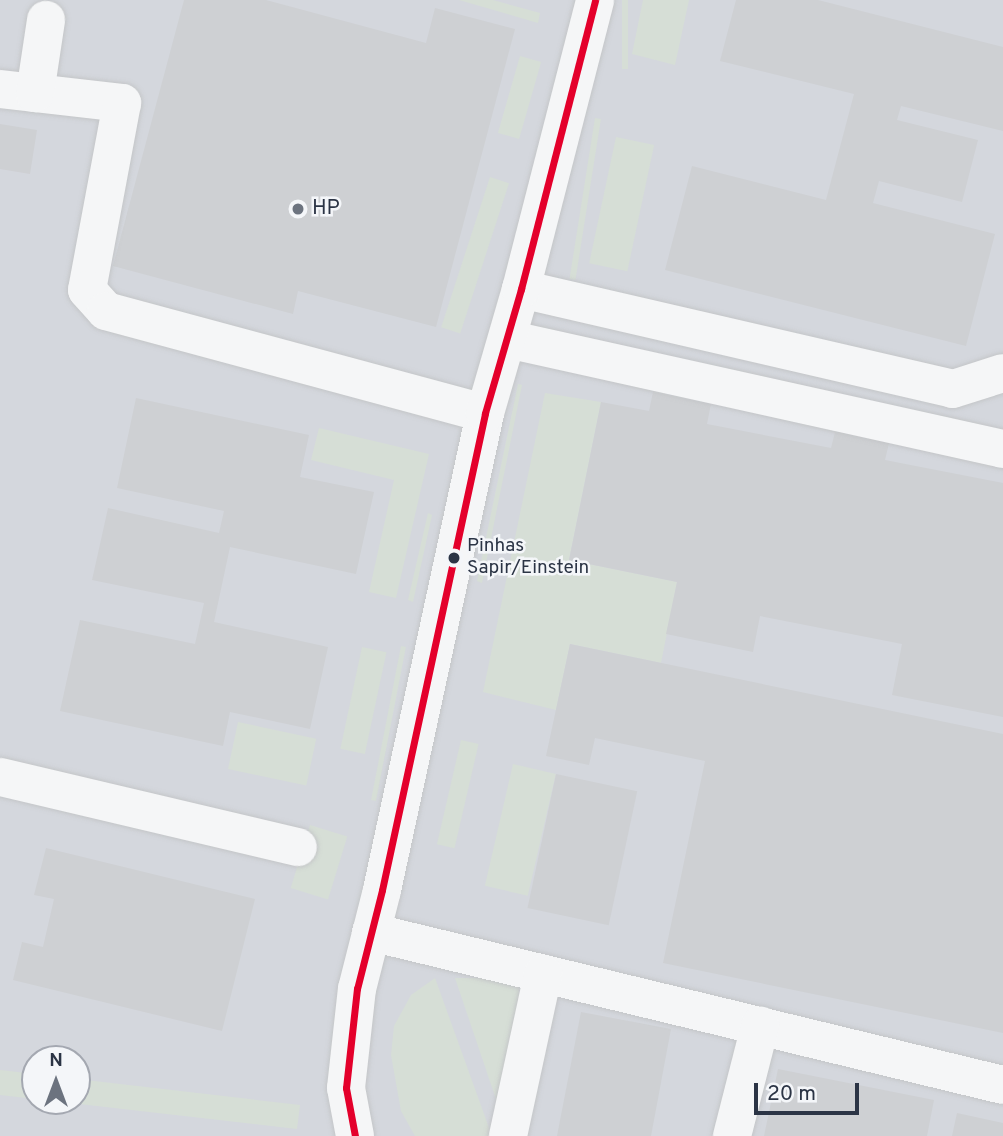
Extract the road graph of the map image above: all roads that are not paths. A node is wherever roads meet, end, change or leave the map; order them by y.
1 (595, 0) edge
2 (46, 20) dead end
3 (18, 91) edge
4 (521, 289) junction
5 (506, 339) junction
6 (1003, 373) edge
7 (485, 412) junction
8 (1003, 449) edge
9 (1, 777) edge
10 (298, 847) dead end
11 (371, 932) junction
12 (542, 974) junction
13 (760, 1026) junction
14 (1003, 1085) edge
15 (355, 1136) edge
16 (508, 1136) edge
17 (732, 1136) edge

1 - 4 street
2 - 3 street
3 - 7 street
4 - 5 street
4 - 6 street
5 - 7 street
5 - 8 street
7 - 11 street
9 - 10 street
11 - 12 street
11 - 15 street
12 - 13 street
12 - 16 street
13 - 14 street
13 - 17 street

